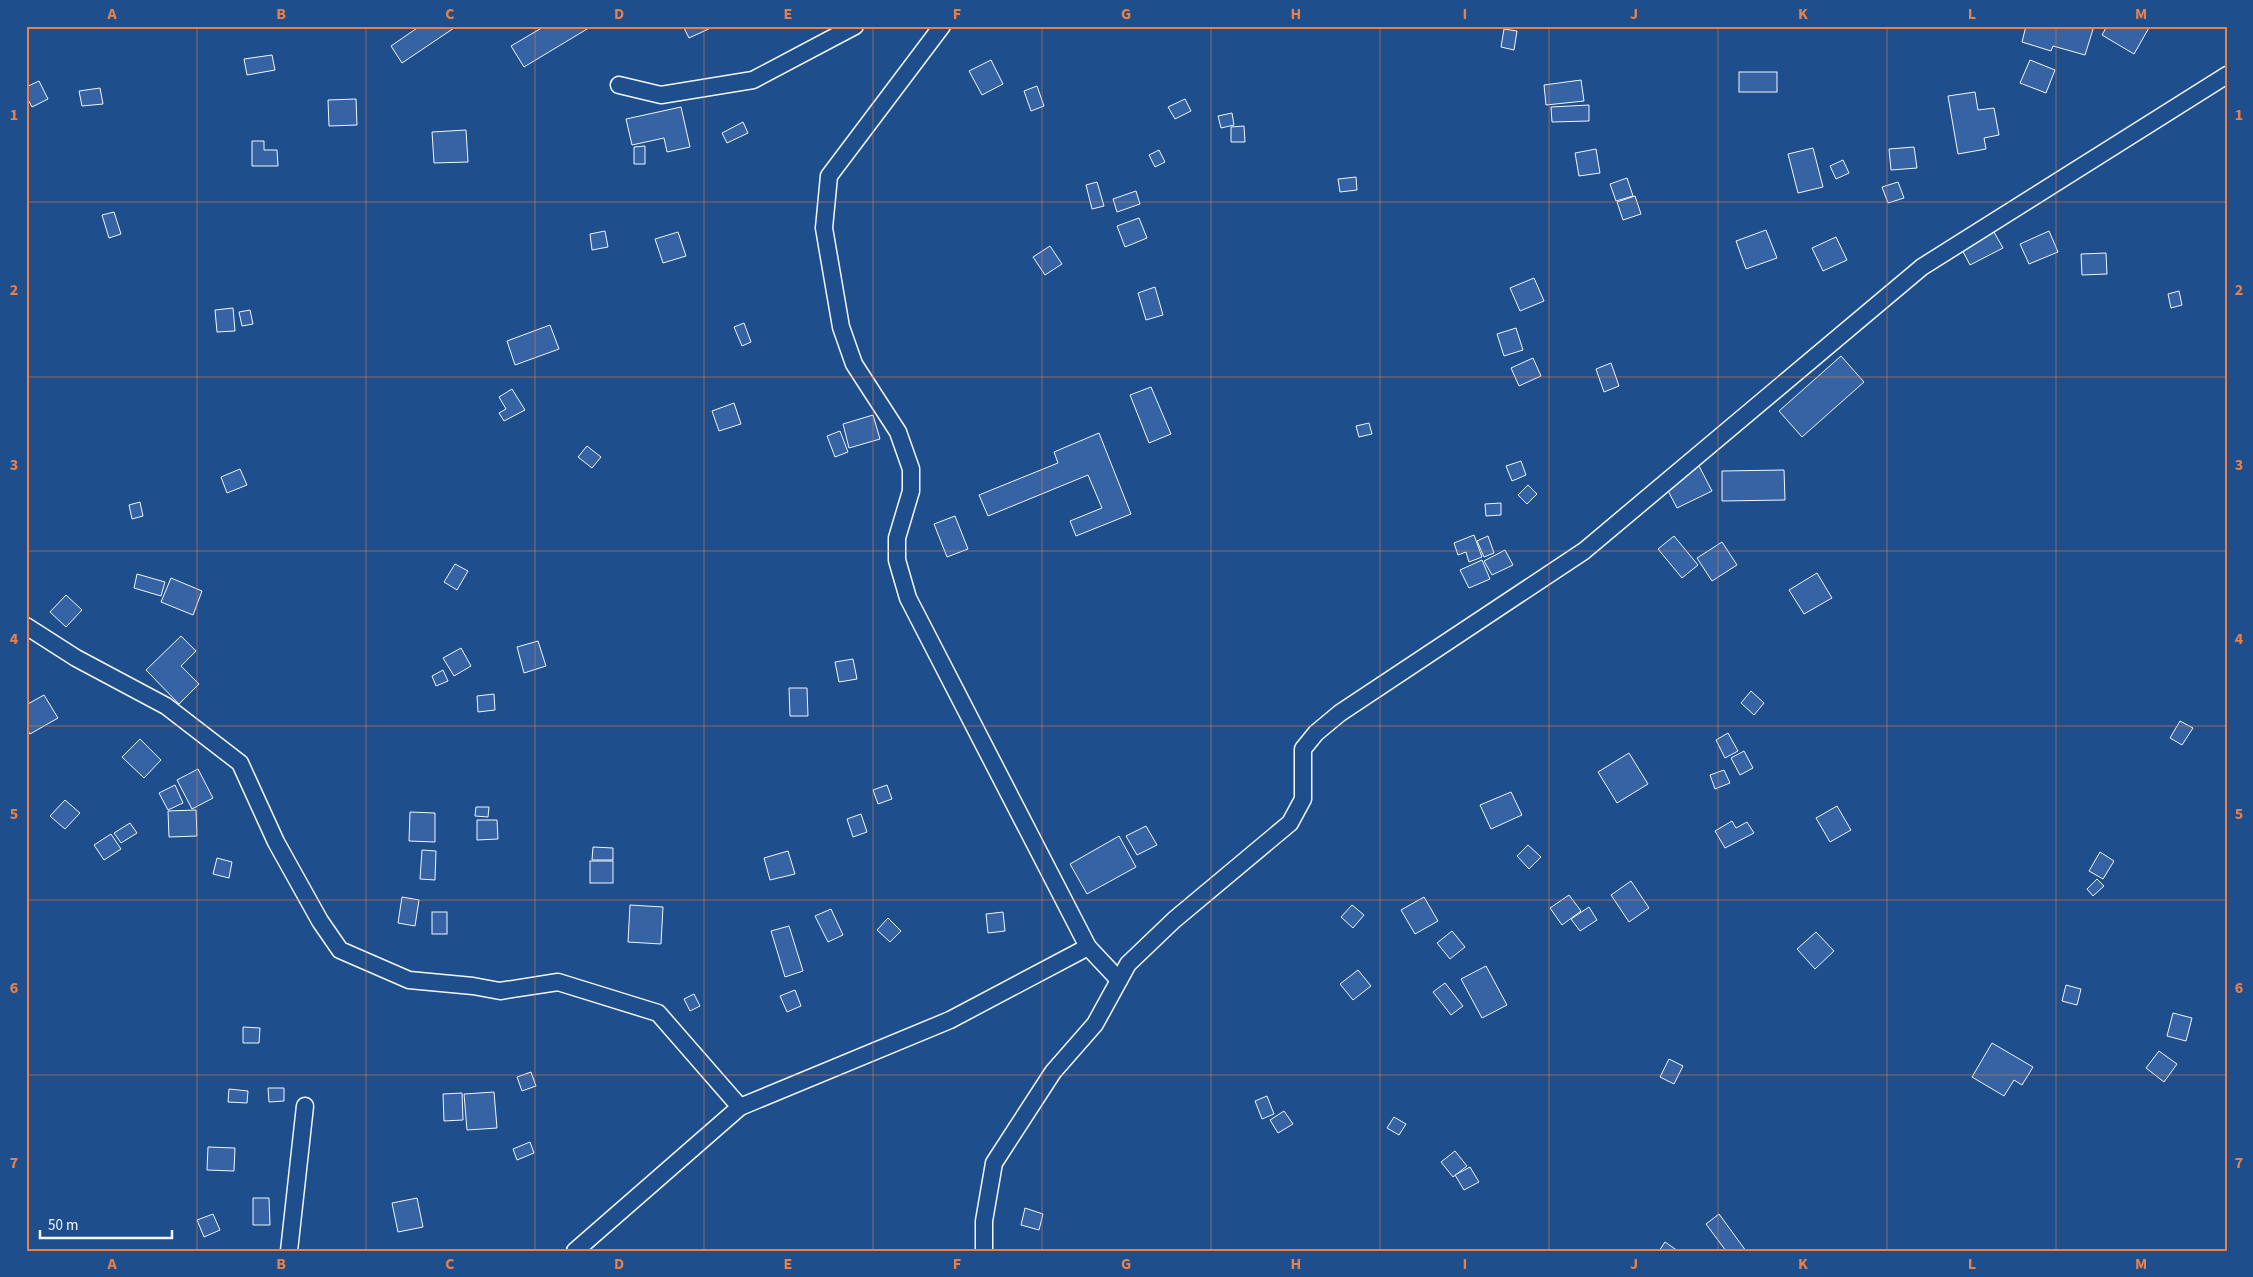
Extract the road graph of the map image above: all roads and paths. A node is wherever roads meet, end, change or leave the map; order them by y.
1 (855, 26) edge
2 (942, 26) edge
3 (2227, 75) edge
4 (619, 85) dead end
5 (26, 626) edge
6 (1088, 948) junction
7 (1119, 980) junction
8 (305, 1106) dead end
9 (740, 1107) junction
10 (289, 1251) edge
11 (575, 1251) edge
12 (984, 1251) edge

1 - 4 street
2 - 6 street
3 - 7 street
5 - 9 street
6 - 7 street
6 - 9 street
7 - 12 street
8 - 10 street
9 - 11 street

